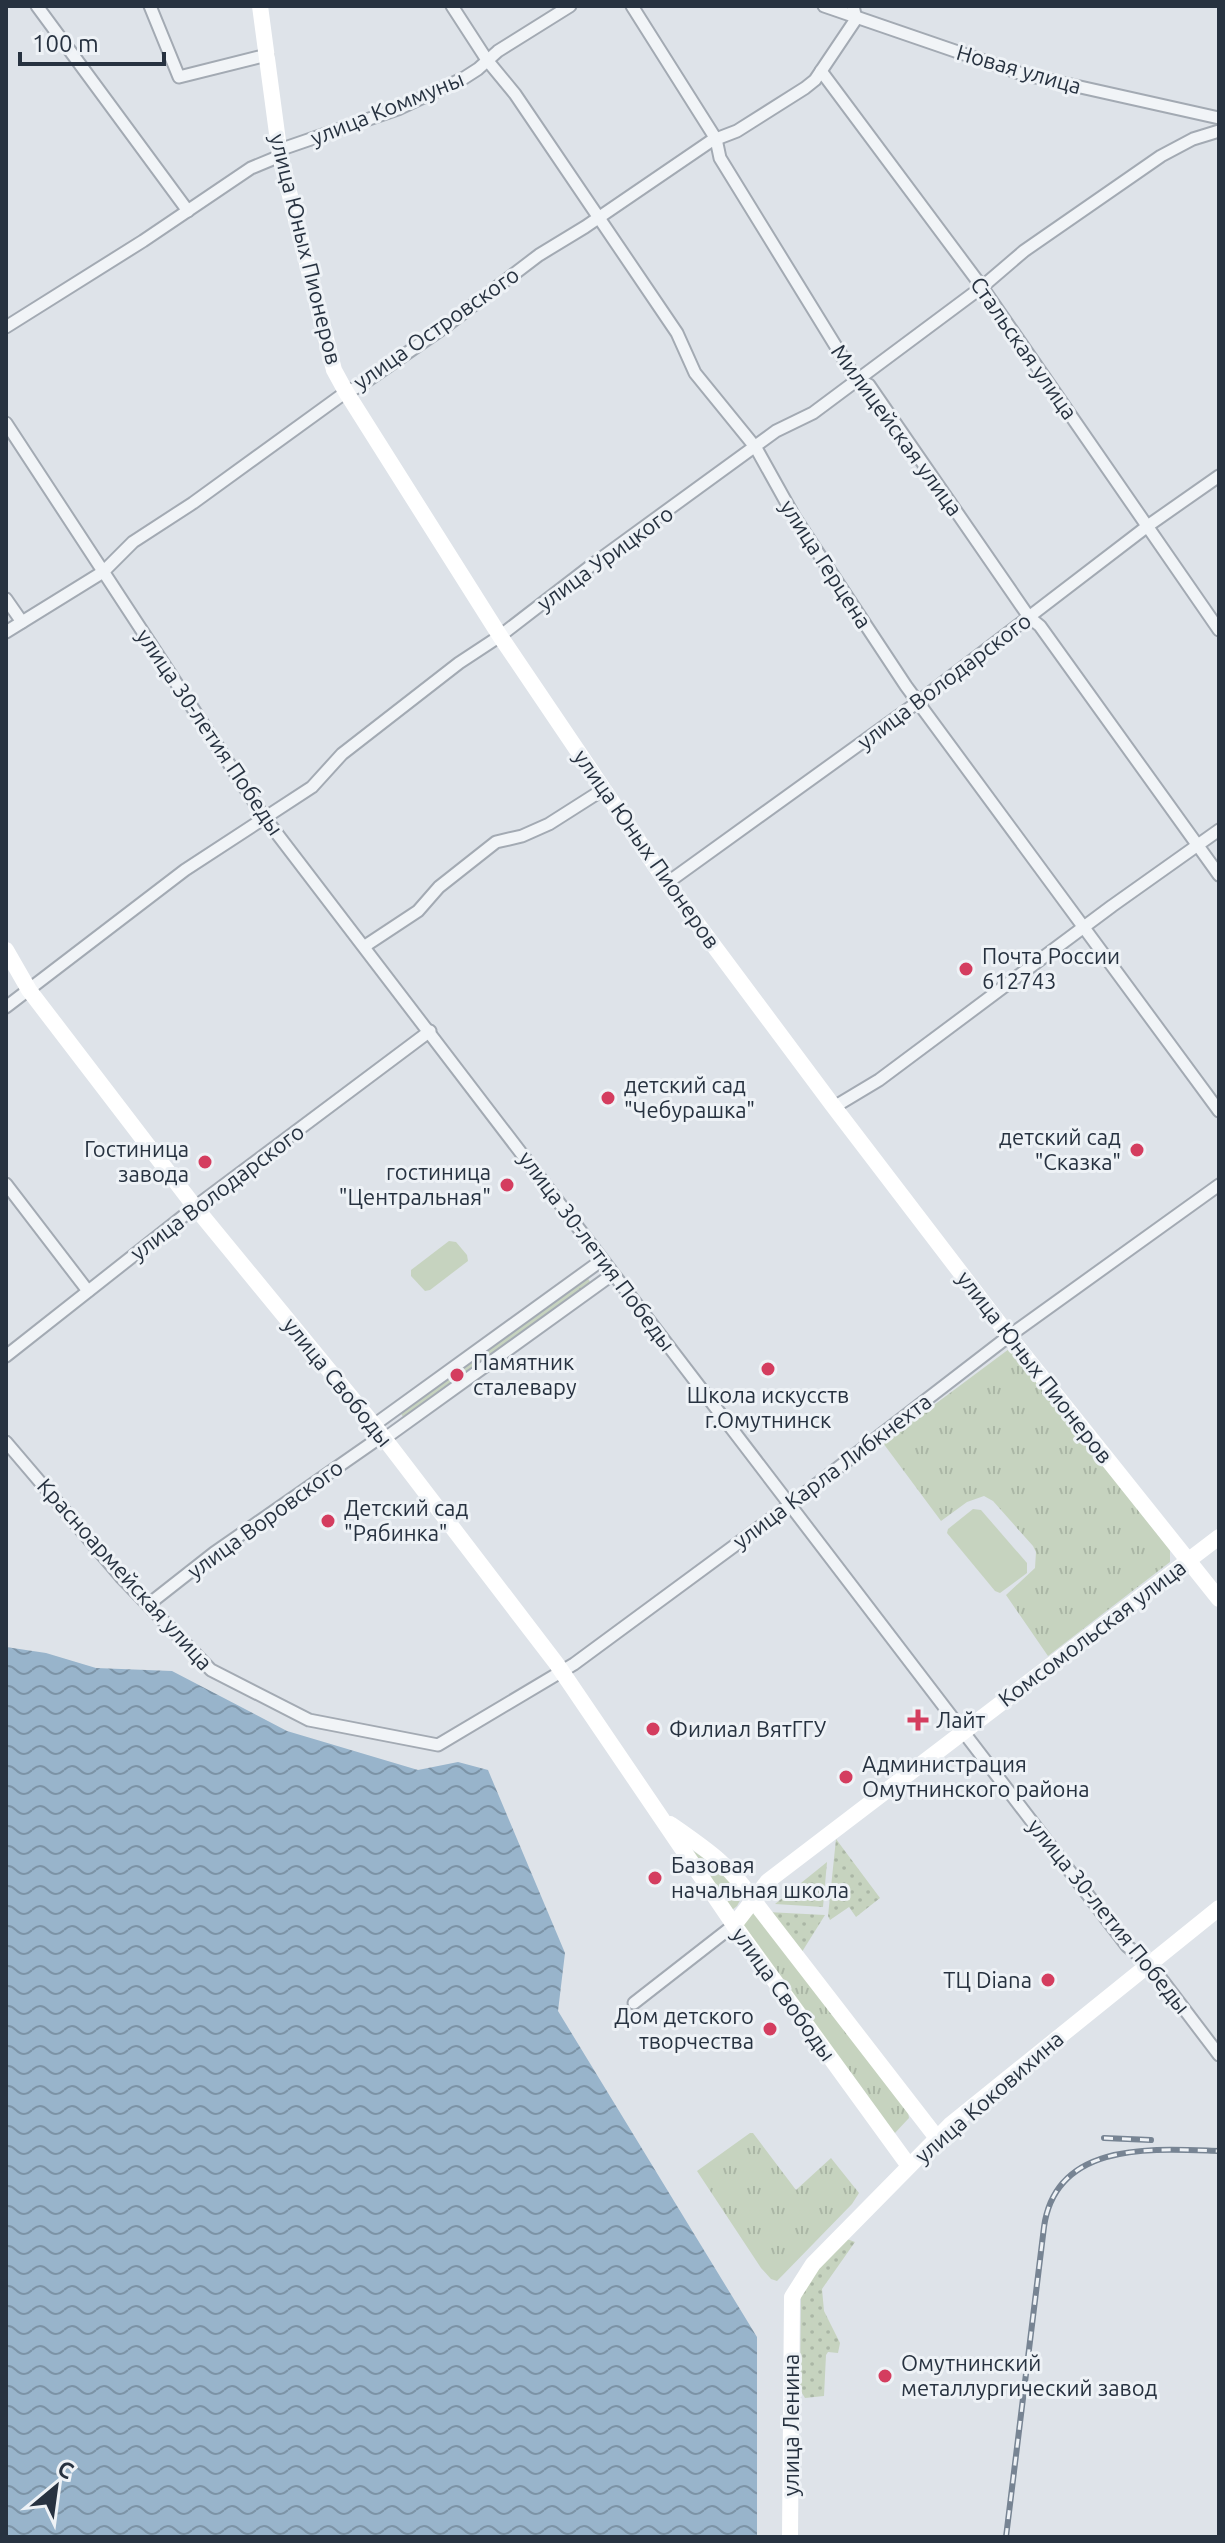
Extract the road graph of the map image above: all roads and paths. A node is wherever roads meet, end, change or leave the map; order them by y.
1 (37, 6) edge
2 (150, 6) edge
3 (260, 6) edge
4 (452, 6) edge
5 (570, 6) edge
6 (632, 6) edge
7 (824, 6) edge
8 (853, 6) edge
9 (856, 19) junction
10 (267, 55) junction
11 (487, 60) junction
12 (821, 71) junction
13 (1219, 118) edge
14 (1219, 131) edge
15 (716, 139) junction
16 (280, 153) junction
17 (188, 211) junction
18 (599, 217) junction
19 (982, 287) junction
20 (6, 327) edge
21 (856, 379) junction
22 (346, 392) junction
23 (6, 423) edge
24 (756, 448) junction
25 (1219, 476) edge
26 (1149, 525) junction
27 (103, 572) junction
28 (6, 599) edge
29 (1029, 617) junction
30 (22, 622) junction
31 (1219, 630) edge
32 (6, 632) edge
33 (500, 636) junction
34 (918, 702) junction
35 (604, 789) junction
36 (264, 816) junction
37 (1219, 830) edge
38 (1196, 847) junction
39 (1219, 875) edge
40 (667, 883) junction
41 (1082, 928) junction
42 (365, 946) junction
43 (6, 950) edge
44 (29, 990) junction
45 (6, 1007) edge
46 (430, 1031) junction
47 (834, 1107) junction
48 (1219, 1111) edge
49 (6, 1184) edge
50 (1219, 1185) edge
51 (195, 1207) junction
52 (602, 1260) junction
53 (613, 1274) junction
54 (88, 1291) junction
55 (1009, 1336) junction
56 (6, 1356) edge
57 (380, 1433) junction
58 (6, 1442) edge
59 (791, 1504) junction
60 (1219, 1537) edge
61 (1188, 1560) junction
62 (1219, 1599) edge
63 (149, 1604) junction
64 (562, 1671) junction
65 (963, 1732) junction
66 (438, 1745) joint
67 (663, 1820) junction
68 (754, 1900) junction
69 (1219, 1908) edge
70 (734, 1925) junction
71 (1150, 1964) junction
72 (634, 2003) dead end
73 (1219, 2055) edge
74 (937, 2138) junction
75 (909, 2166) junction
76 (791, 2312) joint
77 (790, 2537) edge

1 - 17 street
2 - 10 street
3 - 10 main road, улица Юных Пионеров
4 - 11 street, улица Герцена
5 - 11 street, улица Коммуны
6 - 15 street, Милицейская улица
7 - 9 street, Новая улица
8 - 9 street
9 - 12 street, улица Островского
9 - 13 street, Новая улица
10 - 16 main road, улица Юных Пионеров
11 - 16 street, улица Коммуны
11 - 18 street, улица Герцена
12 - 15 street, улица Островского
12 - 19 street, Стальская улица
14 - 19 street, улица Урицкого
15 - 18 street, улица Островского
15 - 21 street, Милицейская улица
16 - 17 street, улица Коммуны
16 - 22 main road, улица Юных Пионеров
17 - 20 street, улица Коммуны
18 - 22 street, улица Островского
18 - 24 street, улица Герцена
19 - 21 street, улица Урицкого
19 - 26 street, Стальская улица
21 - 24 street, улица Урицкого
21 - 29 street, Милицейская улица
22 - 27 street, улица Островского
22 - 33 main road, улица Юных Пионеров
23 - 27 street, улица 30-летия Победы
24 - 33 street, улица Урицкого
24 - 34 street, улица Герцена
25 - 26 street, улица Володарского
26 - 29 street, улица Володарского
26 - 31 street, Стальская улица
27 - 30 street, улица Островского
27 - 36 street, улица 30-летия Победы
28 - 30 street
29 - 34 street, улица Володарского
29 - 38 street, Милицейская улица
30 - 32 street, улица Островского
33 - 35 main road, улица Юных Пионеров
33 - 36 street, улица Урицкого
34 - 40 street, улица Володарского
34 - 41 street, улица Герцена
35 - 40 main road, улица Юных Пионеров
35 - 42 street
36 - 42 street, улица 30-летия Победы
36 - 44 street, улица Урицкого
37 - 38 street
38 - 39 street, Милицейская улица
38 - 41 street
40 - 47 main road, улица Юных Пионеров
41 - 47 street
41 - 48 street, улица Герцена
42 - 46 street, улица 30-летия Победы
43 - 44 main road, улица Свободы
44 - 45 street, улица Урицкого
44 - 51 main road, улица Свободы
46 - 51 street, улица Володарского
46 - 52 street, улица 30-летия Победы
47 - 55 main road, улица Юных Пионеров
49 - 54 street
50 - 55 street, улица Карла Либкнехта
51 - 54 street, улица Володарского
51 - 57 main road, улица Свободы
52 - 53 street, улица 30-летия Победы
52 - 57 street, улица Воровского
53 - 57 street
53 - 59 street, улица 30-летия Победы
54 - 56 street, улица Володарского
55 - 59 street, улица Карла Либкнехта
55 - 61 main road, улица Юных Пионеров
57 - 63 street, улица Воровского
57 - 64 main road, улица Свободы
58 - 63 street, Красноармейская улица
59 - 64 street, улица Карла Либкнехта
59 - 65 street, улица 30-летия Победы
60 - 61 main road, Комсомольская улица
61 - 62 main road, улица Юных Пионеров
61 - 65 main road, Комсомольская улица
63 - 66 street, Красноармейская улица
64 - 66 street, улица Карла Либкнехта
64 - 67 main road, улица Свободы
65 - 68 main road, Комсомольская улица
65 - 71 street, улица 30-летия Победы
67 - 68 main road, улица Свободы
67 - 70 main road, улица Свободы
68 - 70 main road, Комсомольская улица
68 - 74 main road, улица Свободы
69 - 71 main road, улица Коковихина
70 - 72 street, Комсомольская улица
70 - 75 main road, улица Свободы
71 - 73 street, улица 30-летия Победы
71 - 74 main road, улица Коковихина
74 - 75 main road, улица Коковихина
75 - 76 main road, улица Коковихина
76 - 77 main road, улица Ленина

